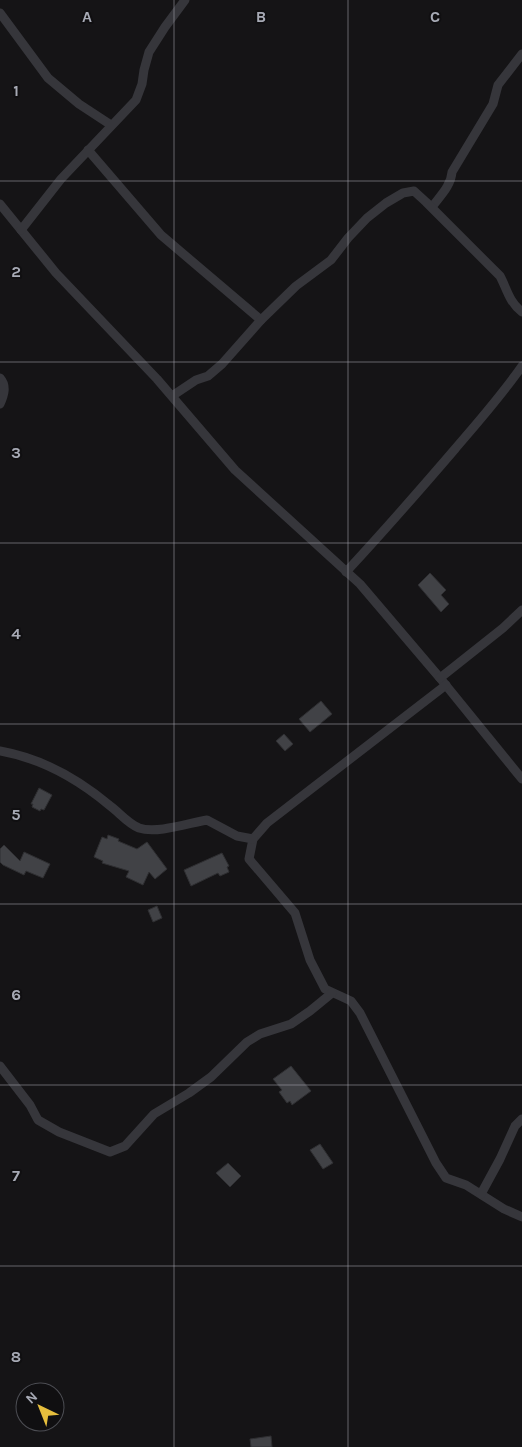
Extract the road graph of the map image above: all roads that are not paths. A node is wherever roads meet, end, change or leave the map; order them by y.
1 (185, 0) edge
2 (0, 13) edge
3 (522, 54) edge
4 (111, 125) junction
5 (88, 150) junction
6 (0, 204) edge
7 (432, 207) junction
8 (21, 230) junction
9 (522, 312) edge
10 (261, 320) junction
11 (522, 366) edge
12 (0, 378) edge
13 (172, 396) junction
14 (0, 404) edge
15 (346, 572) junction
16 (522, 610) edge
17 (443, 682) junction
18 (0, 751) edge
19 (522, 779) edge
20 (253, 840) junction
21 (332, 993) junction
22 (0, 1066) edge
23 (522, 1118) edge
24 (481, 1194) junction
25 (522, 1217) edge

1 - 4 street
2 - 4 street
3 - 7 street
4 - 5 street
5 - 8 street
5 - 10 street
6 - 8 street
7 - 9 street
7 - 10 street
8 - 13 street
10 - 13 street
11 - 15 street
12 - 14 street
13 - 15 street
15 - 17 street
16 - 17 street
17 - 19 street
17 - 20 street
18 - 20 street
20 - 21 street
21 - 22 street
21 - 24 street
23 - 24 street
24 - 25 street

